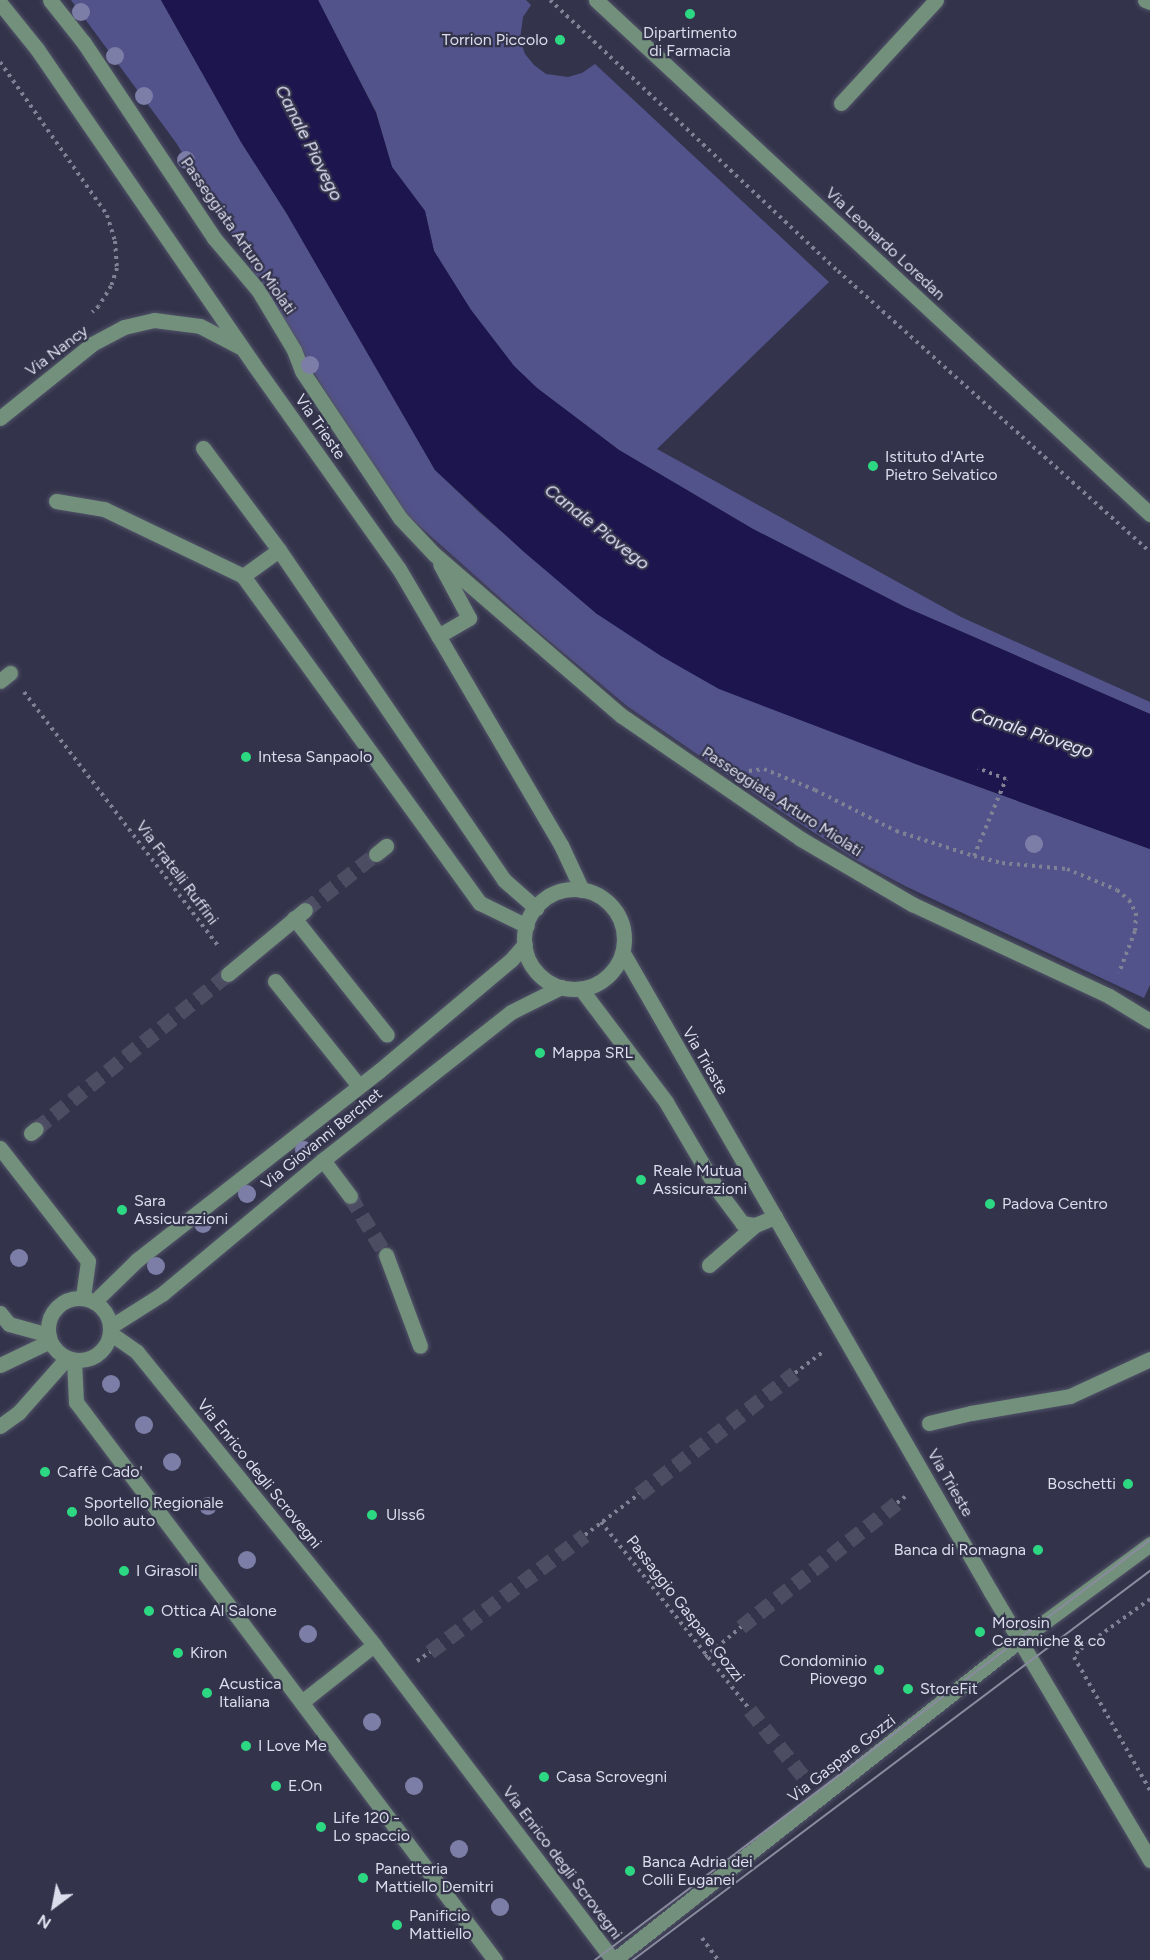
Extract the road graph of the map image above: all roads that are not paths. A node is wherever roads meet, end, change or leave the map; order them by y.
1 (50, 0) edge
2 (596, 0) edge
3 (936, 0) edge
4 (1145, 0) edge
5 (1150, 2) edge
6 (0, 3) edge
7 (841, 103) dead end
8 (243, 348) junction
9 (0, 418) edge
10 (203, 448) dead end
11 (56, 501) dead end
12 (1150, 514) edge
13 (279, 550) junction
14 (434, 554) junction
15 (243, 576) junction
16 (438, 636) junction
17 (582, 890) junction
18 (536, 908) junction
19 (526, 926) junction
20 (525, 944) junction
21 (623, 953) junction
22 (232, 971) tunnel mouth
23 (275, 981) dead end
24 (561, 987) junction
25 (581, 989) junction
26 (1150, 1021) edge
27 (387, 1035) dead end
28 (359, 1086) junction
29 (0, 1148) edge
30 (323, 1160) junction
31 (350, 1196) tunnel mouth
32 (775, 1217) junction
33 (755, 1225) junction
34 (386, 1255) tunnel mouth
35 (709, 1265) dead end
36 (88, 1300) junction
37 (0, 1312) edge
38 (110, 1330) junction
39 (49, 1338) junction
40 (420, 1346) dead end
41 (71, 1359) junction
42 (1150, 1359) edge
43 (0, 1365) edge
44 (929, 1423) dead end
45 (0, 1426) edge
46 (1150, 1544) edge
47 (1020, 1640) junction
48 (374, 1645) junction
49 (303, 1701) junction
50 (1150, 1860) edge
51 (495, 1960) edge
52 (614, 1960) edge

1 - 14 street, Passeggiata Arturo Miolati
2 - 12 street, Via Leonardo Loredan
3 - 7 street
4 - 5 street
6 - 8 street, Via Trieste
8 - 9 street, Via Nancy
8 - 16 street, Via Trieste
10 - 13 street
11 - 15 street
13 - 15 street
13 - 18 street
14 - 16 street, Passeggiata Arturo Miolati
14 - 26 street, Passeggiata Arturo Miolati
15 - 19 street
16 - 17 street, Via Trieste
17 - 18 street
17 - 21 street, Via Trieste
18 - 19 street
19 - 20 street
20 - 24 street
20 - 28 street, Via Giovanni Berchet
21 - 25 street
21 - 32 street, Via Trieste
22 - 27 street
23 - 28 street
24 - 25 street
24 - 30 street, Via Giovanni Berchet
25 - 33 street
28 - 36 street, Via Giovanni Berchet
29 - 36 street
30 - 31 street
30 - 38 street, Via Giovanni Berchet
32 - 33 street
32 - 47 street, Via Trieste
33 - 35 street
34 - 40 street
36 - 38 street, Via Enrico degli Scrovegni
36 - 39 street
37 - 39 street
38 - 41 street
38 - 48 street, Via Enrico degli Scrovegni
39 - 41 street
39 - 43 street
41 - 45 street
41 - 49 street
42 - 44 street
46 - 47 street, Via Gaspare Gozzi
47 - 50 street, Via Trieste
47 - 52 street, Via Gaspare Gozzi
48 - 49 street
48 - 52 street, Via Enrico degli Scrovegni
49 - 51 street

